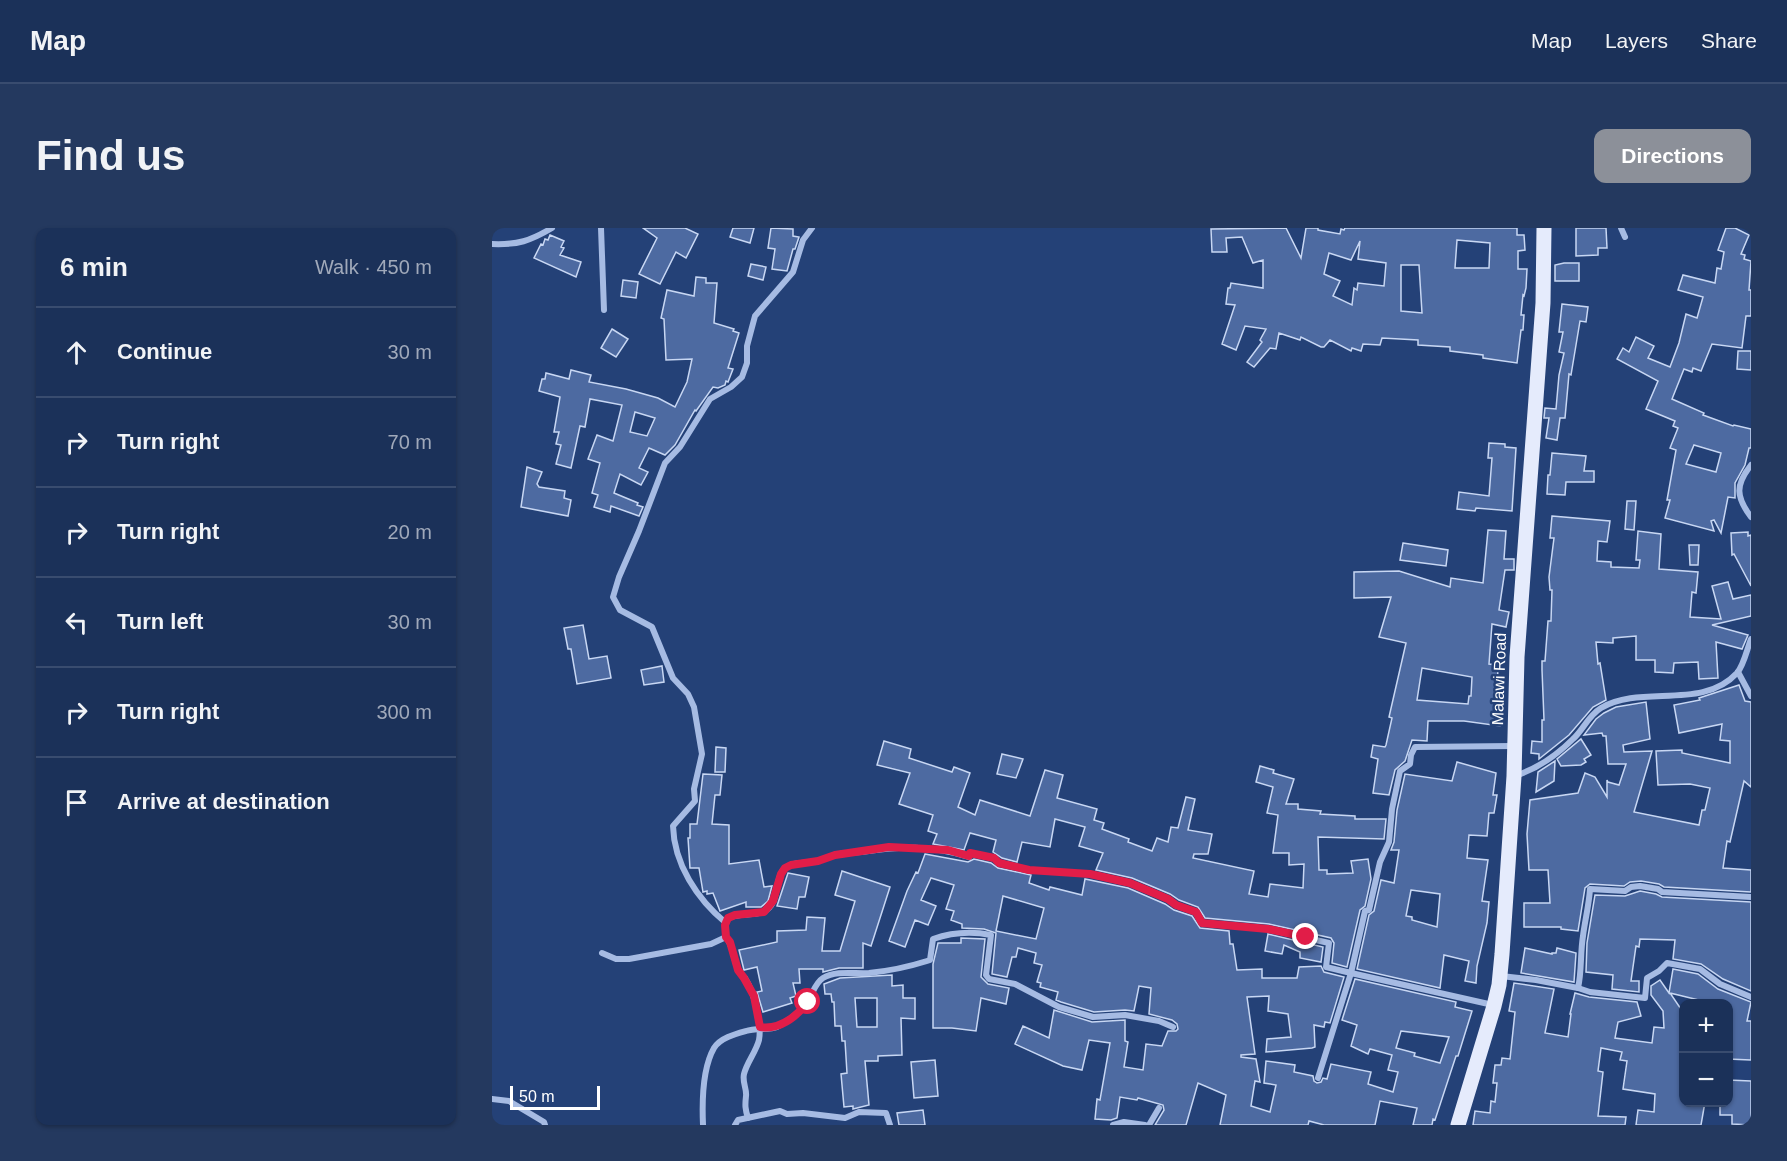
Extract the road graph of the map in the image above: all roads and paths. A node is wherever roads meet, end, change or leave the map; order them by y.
1 (552, 228) edge
2 (601, 228) edge
3 (812, 228) edge
4 (1544, 228) edge
5 (1621, 228) edge
6 (1625, 237) dead end
7 (492, 244) edge
8 (604, 310) dead end
9 (1751, 465) edge
10 (1751, 517) edge
11 (1751, 639) edge
12 (1738, 672) junction
13 (1751, 696) edge
14 (1515, 746) junction
15 (1514, 776) junction
16 (1751, 897) edge
17 (726, 922) junction
18 (726, 937) junction
19 (602, 953) dead end
20 (1351, 973) junction
21 (1500, 976) junction
22 (1578, 988) junction
23 (1751, 997) edge
24 (1494, 1006) junction
25 (760, 1027) junction
26 (1173, 1027) dead end
27 (1318, 1078) dead end
28 (492, 1099) edge
29 (1159, 1108) dead end
30 (748, 1118) junction
31 (545, 1125) edge
32 (703, 1125) edge
33 (735, 1125) edge
34 (890, 1125) edge
35 (1113, 1125) edge
36 (1147, 1125) edge
37 (1458, 1125) edge

1 - 7 street
2 - 8 street
3 - 17 street
4 - 14 main road, Malawi Road
5 - 6 street
9 - 10 street
11 - 12 street
12 - 13 street
12 - 15 street
14 - 15 main road, Malawi Road
14 - 20 street
15 - 21 main road, Malawi Road
16 - 22 street
17 - 18 street
17 - 20 street
18 - 19 street
18 - 25 street
20 - 24 street
20 - 27 street
21 - 22 street
21 - 24 main road, Malawi Road
22 - 23 street
24 - 37 main road, Malawi Road
25 - 26 street
25 - 30 street
25 - 32 street
28 - 31 street
29 - 36 street
30 - 33 street
30 - 34 street
35 - 36 street

